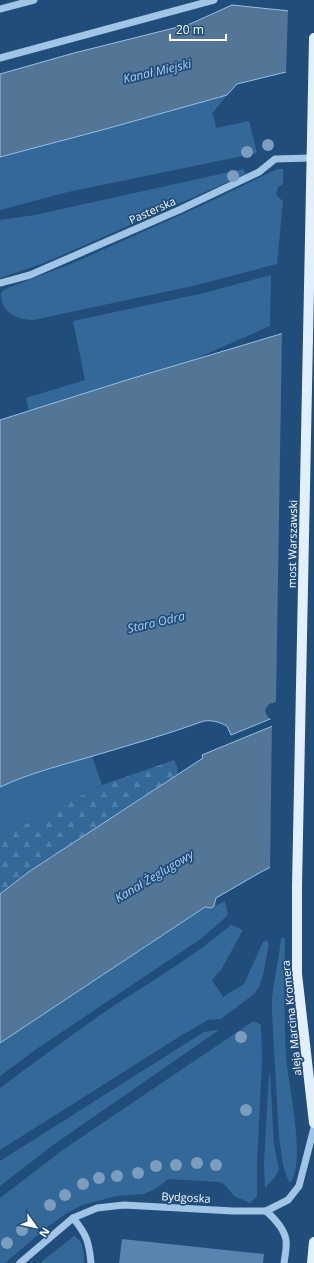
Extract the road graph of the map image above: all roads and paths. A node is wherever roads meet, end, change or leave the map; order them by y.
1 (34, 0) edge
2 (214, 0) edge
3 (0, 8) edge
4 (314, 38) edge
5 (0, 58) edge
6 (311, 158) junction
7 (0, 284) edge
8 (297, 886) joint
9 (314, 1123) edge
10 (314, 1128) edge
11 (266, 1211) junction
12 (73, 1218) junction
13 (314, 1242) edge
14 (20, 1263) edge
15 (92, 1263) edge
16 (284, 1263) edge
17 (312, 1263) edge

1 - 3 street
2 - 5 street
4 - 6 main road, most Warszawski
6 - 7 street, Pasterska
6 - 8 main road, most Warszawski
8 - 9 main road, aleja Marcina Kromera
10 - 11 street, Bydgoska
11 - 12 street, Bydgoska
11 - 16 street
12 - 14 street, Bydgoska
12 - 15 street
13 - 17 main road

